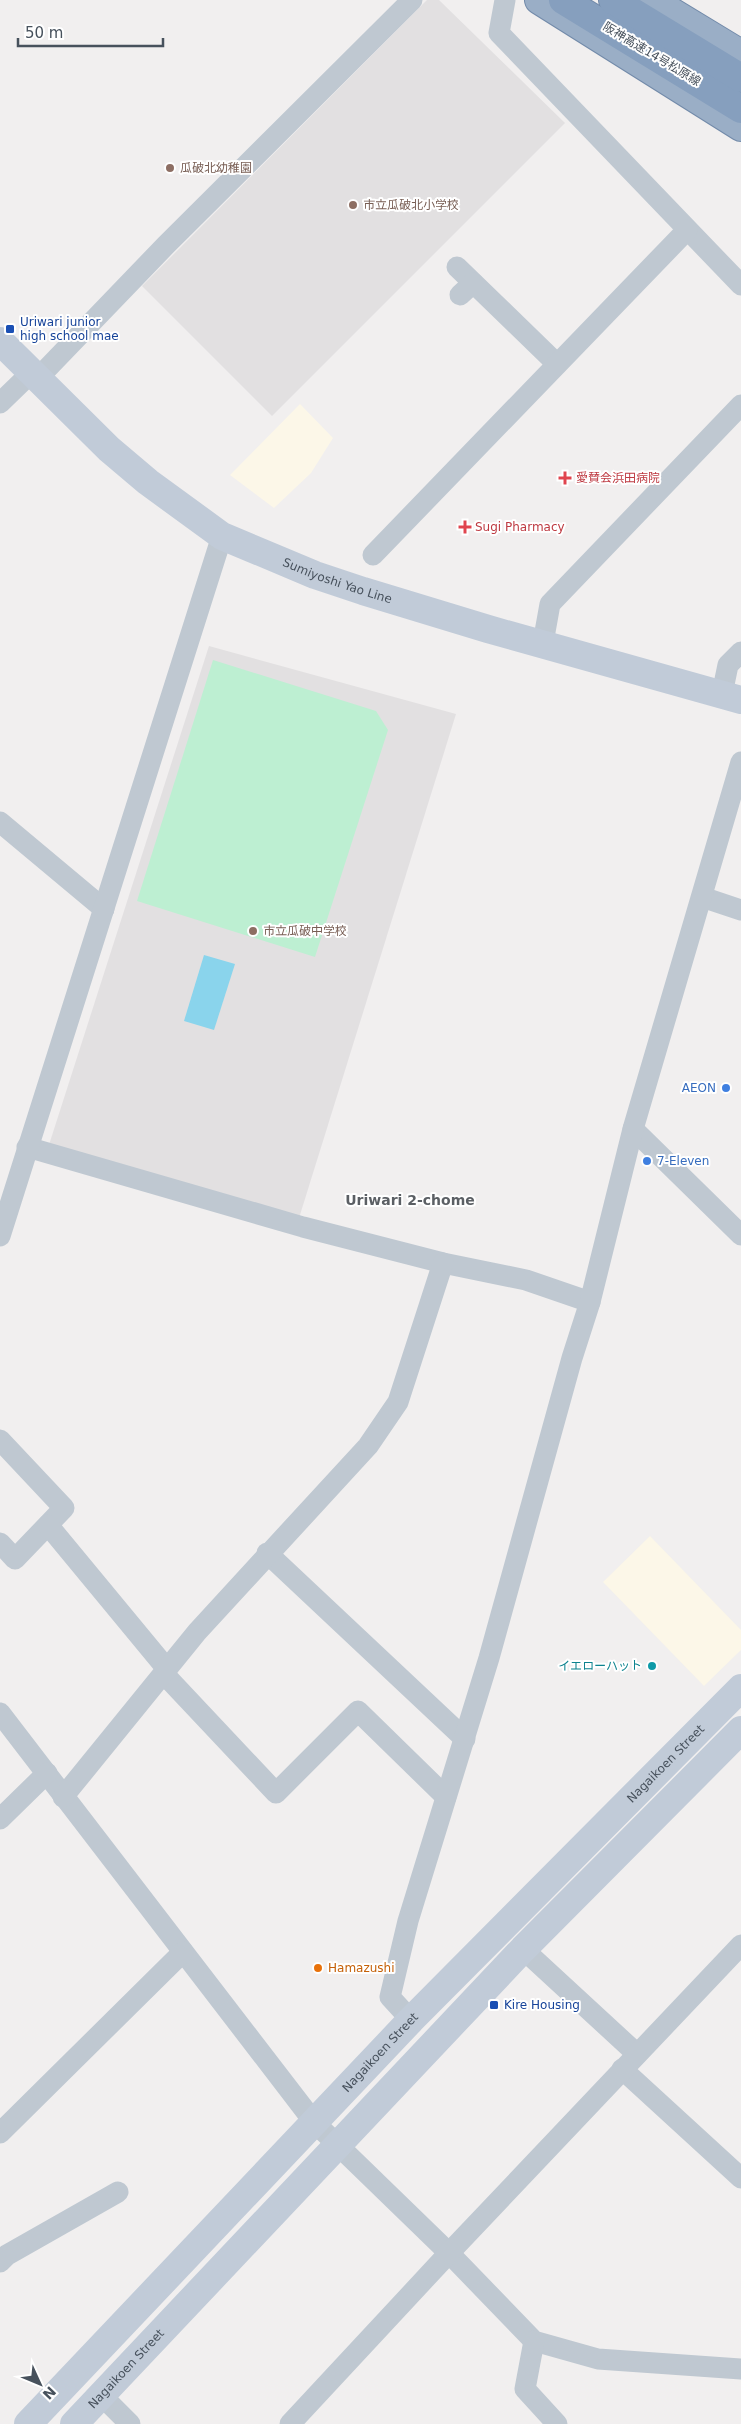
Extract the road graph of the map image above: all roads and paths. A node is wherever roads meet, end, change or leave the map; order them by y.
1 (412, 0) edge
2 (505, 0) edge
3 (539, 0) edge
4 (563, 0) edge
5 (613, 0) edge
6 (652, 0) edge
7 (741, 54) edge
8 (741, 78) edge
9 (741, 109) edge
10 (741, 127) edge
11 (687, 230) junction
12 (458, 267) dead end
13 (741, 285) edge
14 (0, 341) edge
15 (557, 364) junction
16 (35, 375) junction
17 (0, 403) edge
18 (741, 406) edge
19 (222, 536) junction
20 (373, 555) dead end
21 (543, 643) junction
22 (741, 652) edge
23 (731, 697) edge
24 (741, 762) edge
25 (0, 822) edge
26 (702, 897) junction
27 (104, 909) junction
28 (741, 910) edge
29 (634, 1129) junction
30 (27, 1147) junction
31 (741, 1235) edge
32 (0, 1236) edge
33 (443, 1263) junction
34 (590, 1302) junction
35 (0, 1440) edge
36 (48, 1525) junction
37 (0, 1543) edge
38 (267, 1553) junction
39 (165, 1672) junction
40 (741, 1688) edge
41 (0, 1713) edge
42 (741, 1730) edge
43 (464, 1739) junction
44 (48, 1773) junction
45 (63, 1797) junction
46 (446, 1797) junction
47 (0, 1819) edge
48 (741, 1945) edge
49 (523, 1948) junction
50 (183, 1952) junction
51 (411, 2020) junction
52 (629, 2061) junction
53 (314, 2122) junction
54 (0, 2133) edge
55 (336, 2145) junction
56 (741, 2178) edge
57 (118, 2192) dead end
58 (448, 2253) junction
59 (2, 2254) edge
60 (534, 2341) junction
61 (741, 2369) edge
62 (101, 2395) junction
63 (28, 2424) edge
64 (74, 2424) edge
65 (130, 2424) edge
66 (290, 2424) edge
67 (557, 2424) edge

1 - 16 street
2 - 11 street
3 - 10 highway
4 - 9 highway, 阪神高速14号松原線
5 - 8 highway, 阪神高速14号松原線
6 - 7 highway
11 - 13 street
11 - 15 street
12 - 15 street
14 - 16 main road, Sumiyoshi Yao Line
15 - 20 street
16 - 17 street
16 - 19 main road, Sumiyoshi Yao Line
18 - 21 street
19 - 21 main road, Sumiyoshi Yao Line
19 - 27 street
21 - 23 main road, Sumiyoshi Yao Line
22 - 23 street
24 - 26 street
25 - 27 street
26 - 28 street
26 - 29 street
27 - 30 street
29 - 31 street
29 - 34 street
30 - 32 street
30 - 33 street
33 - 34 street
33 - 38 street
34 - 43 street
35 - 36 street
36 - 37 street
36 - 39 street
38 - 39 street
38 - 43 street
39 - 45 street
39 - 46 street
40 - 51 main road, Nagaikoen Street
41 - 44 street
42 - 49 main road, Nagaikoen Street
43 - 46 street
44 - 45 street
44 - 47 street
45 - 50 street
46 - 51 street
48 - 52 street
49 - 52 street
49 - 55 main road, Nagaikoen Street
50 - 53 street
50 - 54 street
51 - 53 main road, Nagaikoen Street
52 - 56 street
52 - 58 street
53 - 55 street
53 - 63 main road, Nagaikoen Street
55 - 58 street
55 - 62 main road, Nagaikoen Street
57 - 59 street
58 - 60 street
58 - 66 street
60 - 61 street
60 - 67 street
62 - 64 main road, Nagaikoen Street
62 - 65 street

